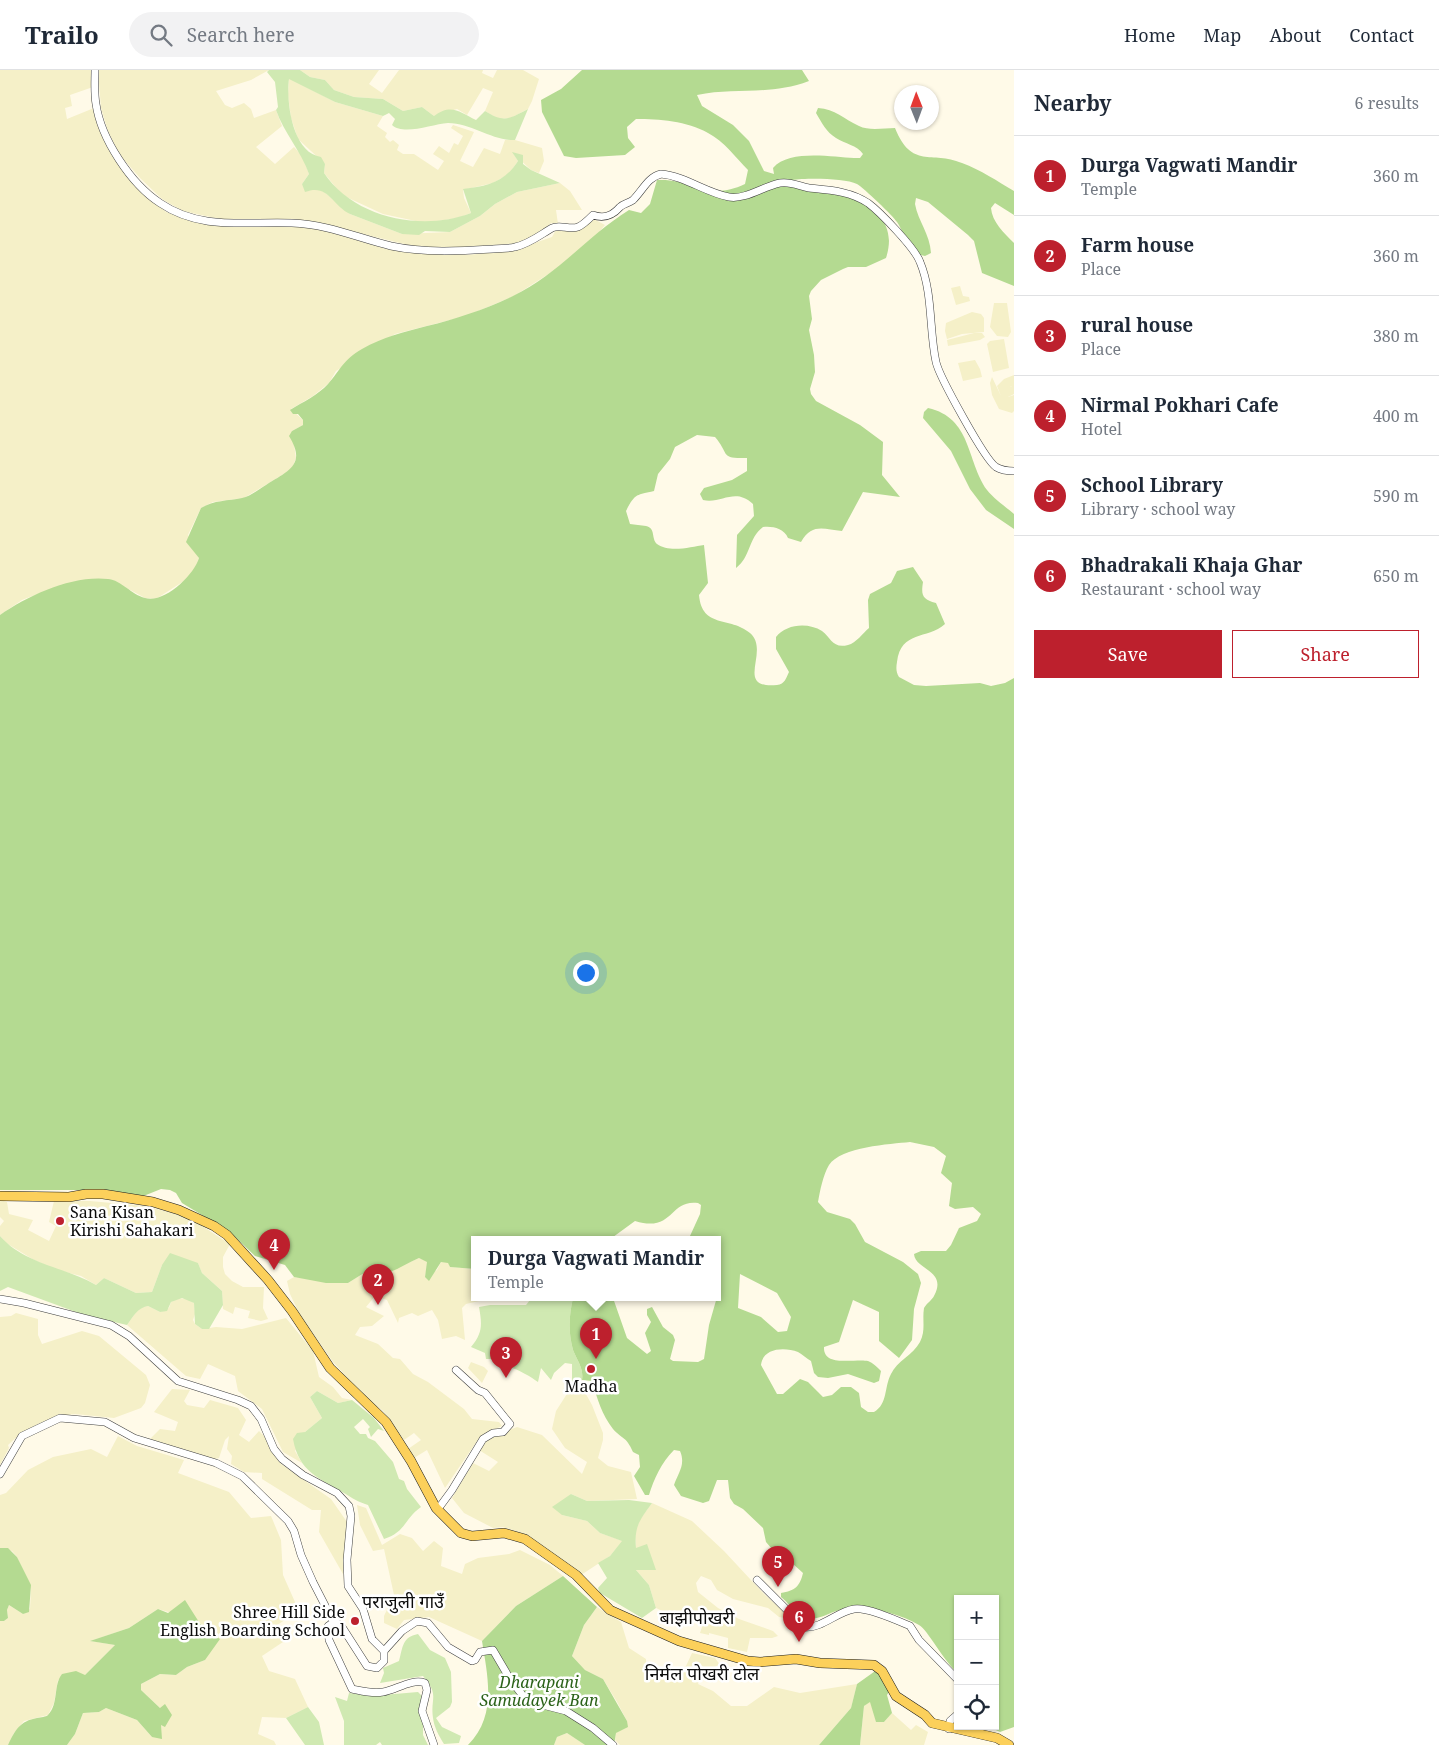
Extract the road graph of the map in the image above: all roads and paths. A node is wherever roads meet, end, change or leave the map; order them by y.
1 (95, 70) edge
2 (1014, 471) edge
3 (0, 1196) edge
4 (0, 1299) edge
5 (456, 1370) dead end
6 (0, 1474) edge
7 (436, 1508) junction
8 (757, 1580) dead end
9 (333, 1621) junction
10 (384, 1652) junction
11 (954, 1676) edge
12 (954, 1718) edge
13 (949, 1729) junction
14 (434, 1745) edge
15 (613, 1745) edge
16 (1009, 1745) edge

1 - 2 street
3 - 7 main road
4 - 10 street
5 - 7 street
6 - 9 street
7 - 13 main road
8 - 11 street
9 - 10 street
9 - 14 street
10 - 15 street
12 - 13 street
13 - 16 main road

